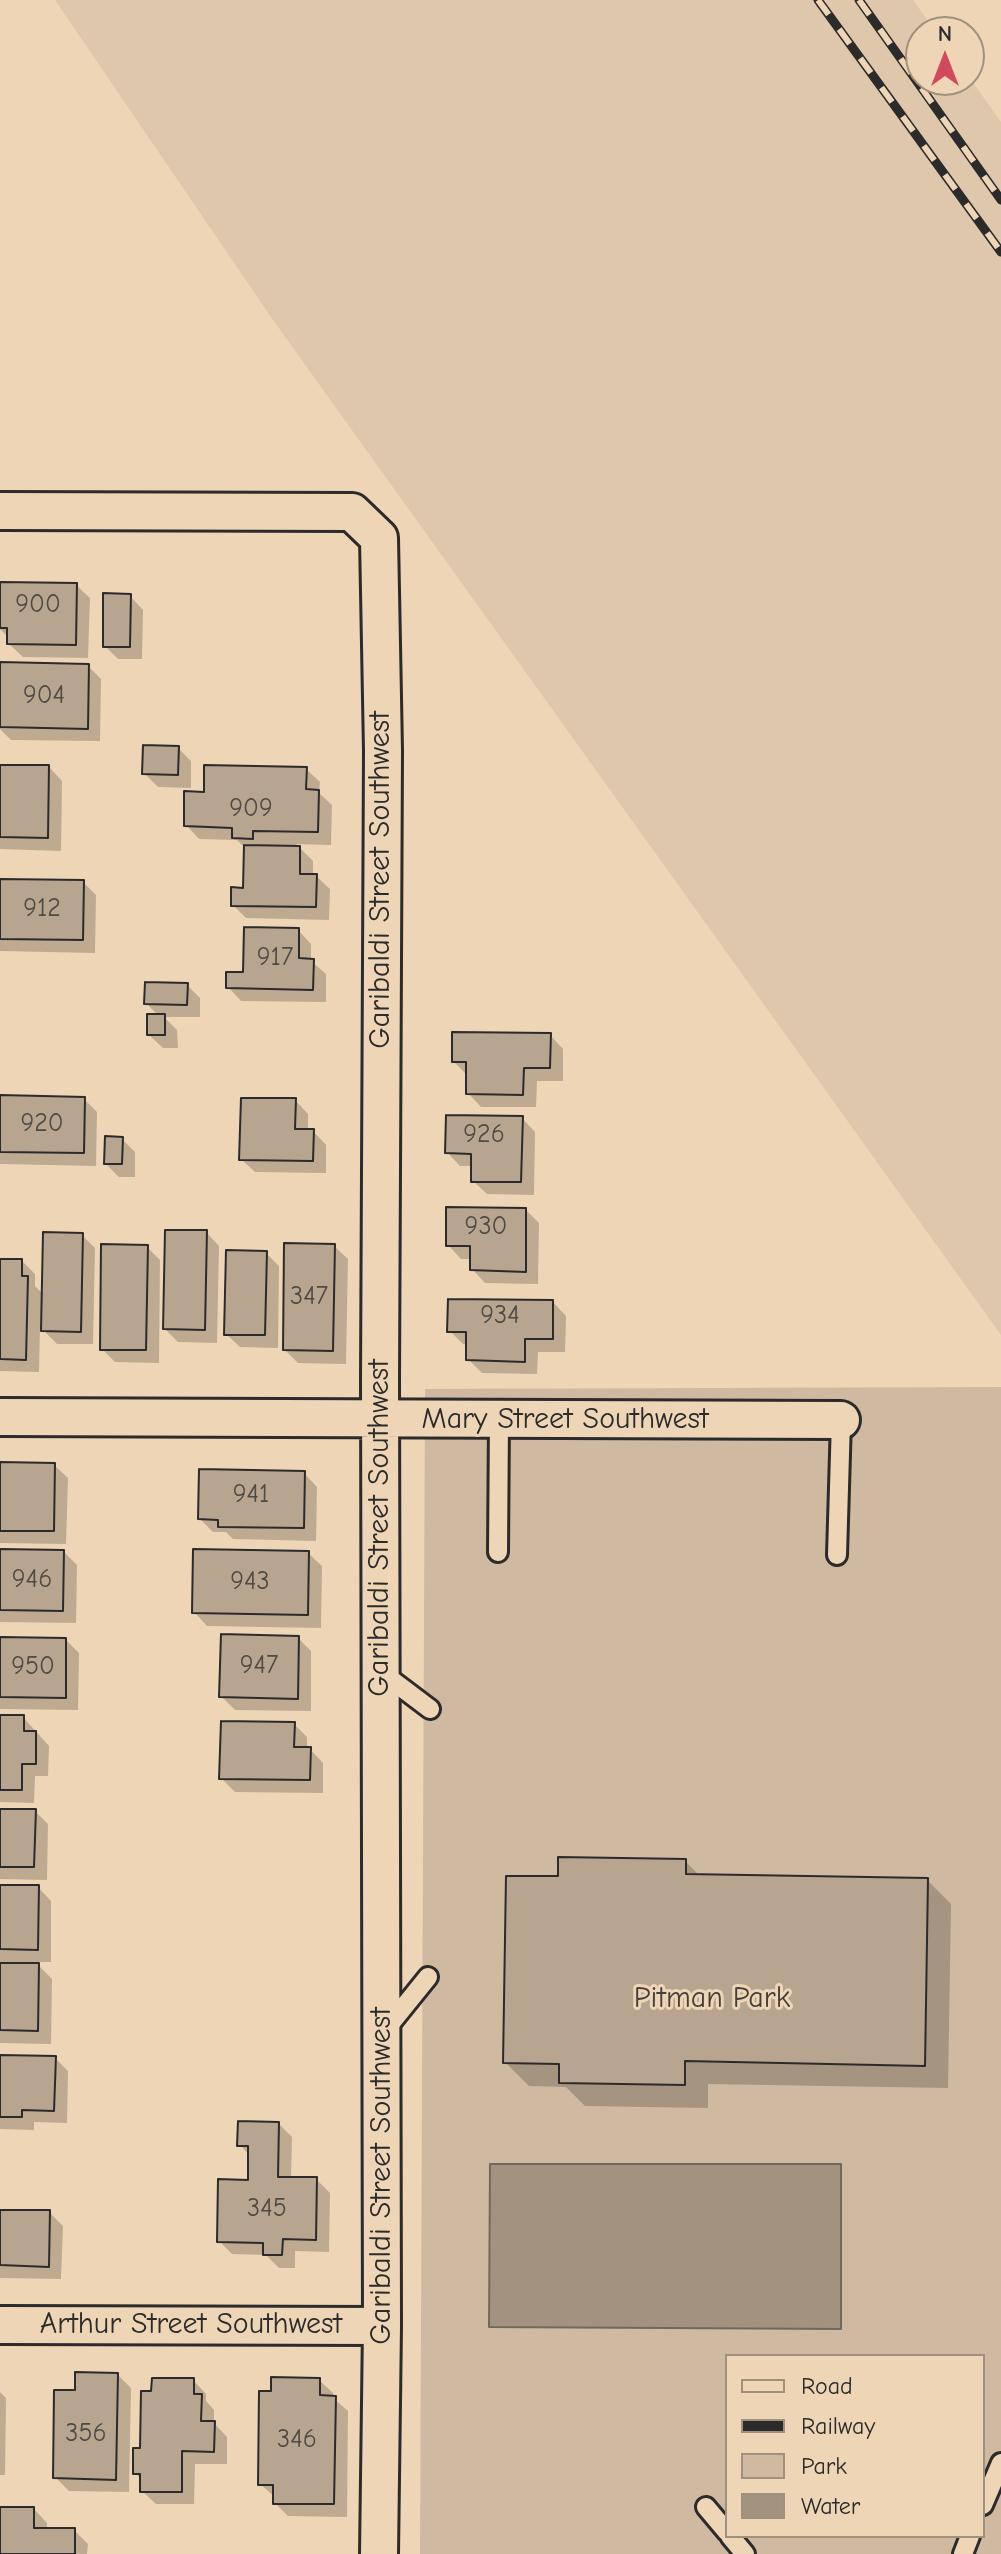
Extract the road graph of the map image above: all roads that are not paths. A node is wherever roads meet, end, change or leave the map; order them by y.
1 (0, 511) edge
2 (0, 1417) edge
3 (380, 1420) junction
4 (499, 1420) junction
5 (841, 1420) joint
6 (498, 1552) dead end
7 (837, 1555) dead end
8 (380, 1671) junction
9 (430, 1709) dead end
10 (428, 1977) dead end
11 (382, 2035) junction
12 (0, 2325) edge
13 (382, 2326) junction
14 (1001, 2463) edge
15 (985, 2500) edge
16 (706, 2507) dead end
17 (725, 2529) edge
18 (732, 2538) edge
19 (379, 2554) edge
20 (745, 2554) edge

1 - 3 street, Garibaldi Street Southwest
2 - 3 street, Mary Street Southwest
3 - 4 street, Mary Street Southwest
3 - 8 street, Garibaldi Street Southwest
4 - 5 street, Mary Street Southwest
4 - 6 lane
5 - 7 lane
8 - 9 lane
8 - 11 street, Garibaldi Street Southwest
10 - 11 lane
11 - 13 street, Garibaldi Street Southwest
12 - 13 street, Arthur Street Southwest
13 - 19 street, Garibaldi Street Southwest
14 - 15 lane
16 - 17 lane
18 - 20 lane

